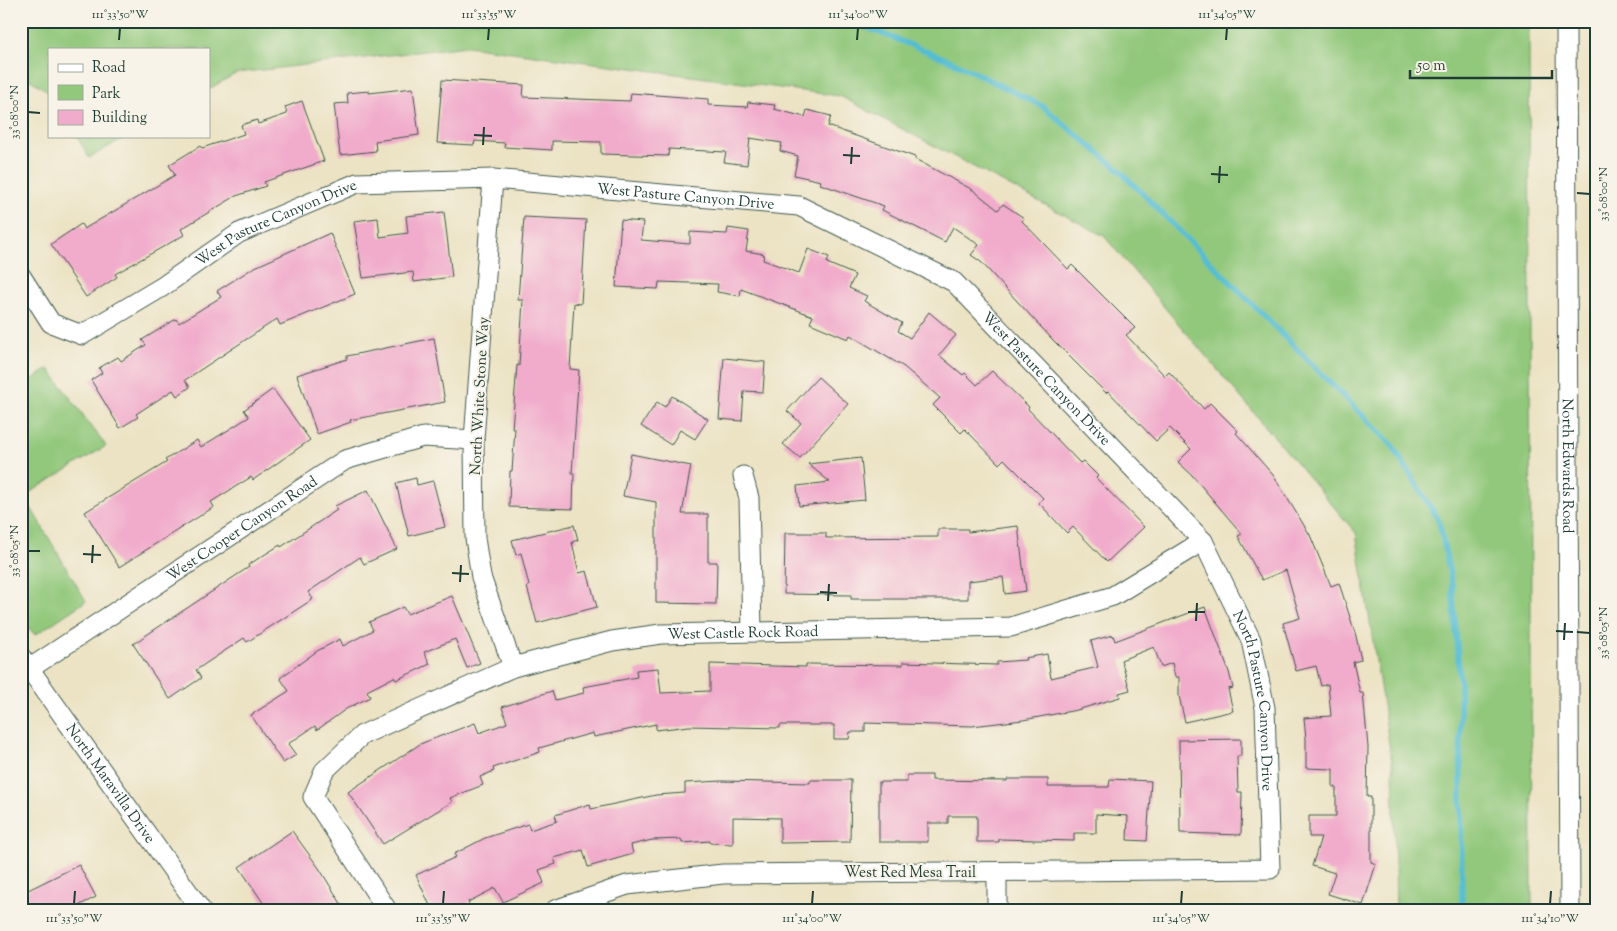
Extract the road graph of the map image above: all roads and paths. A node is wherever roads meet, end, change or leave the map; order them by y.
1 (1566, 21) edge
2 (493, 179) junction
3 (21, 276) edge
4 (474, 440) junction
5 (743, 476) dead end
6 (1203, 541) junction
7 (752, 631) junction
8 (25, 663) edge
9 (512, 667) junction
10 (1270, 869) joint
11 (997, 872) junction
12 (200, 910) edge
13 (387, 910) edge
14 (555, 910) edge
15 (997, 910) edge
16 (1570, 910) edge

1 - 16 street, North Edwards Road
2 - 3 street, West Pasture Canyon Drive
2 - 4 street, North White Stone Way
2 - 6 street, West Pasture Canyon Drive
4 - 8 street, West Cooper Canyon Road
4 - 9 street, North White Stone Way
5 - 7 street
6 - 7 street, West Castle Rock Road
6 - 10 street, North Pasture Canyon Drive
7 - 9 street, West Castle Rock Road
8 - 12 street, North Maravilla Drive
9 - 13 street, West Castle Rock Road
10 - 11 street, West Red Mesa Trail
11 - 14 street, West Red Mesa Trail
11 - 15 street

